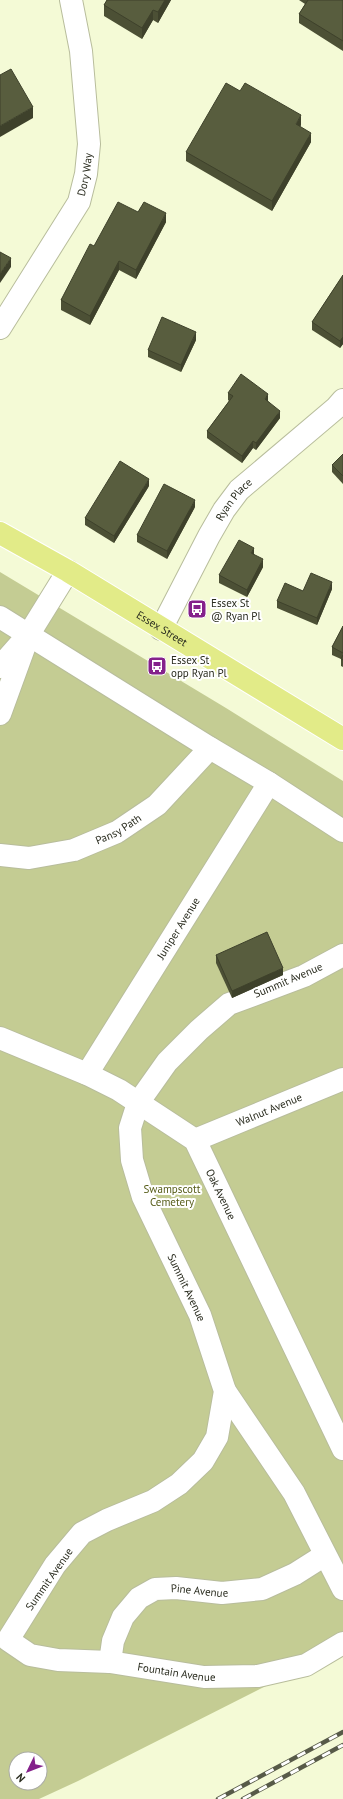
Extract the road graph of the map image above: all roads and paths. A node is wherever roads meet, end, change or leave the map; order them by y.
1 (71, 0) edge
2 (0, 328) edge
3 (343, 400) edge
4 (0, 533) edge
5 (68, 571) junction
6 (0, 617) edge
7 (161, 629) junction
8 (29, 634) junction
9 (0, 667) edge
10 (0, 714) edge
11 (343, 739) edge
12 (210, 748) junction
13 (269, 783) junction
14 (343, 831) edge
15 (0, 855) edge
16 (343, 955) edge
17 (0, 1038) edge
18 (87, 1074) junction
19 (343, 1079) edge
20 (138, 1103) junction
21 (196, 1140) junction
22 (224, 1391) junction
23 (343, 1449) edge
24 (325, 1554) junction
25 (343, 1589) edge
26 (8, 1640) joint
27 (343, 1643) edge
28 (110, 1662) junction

1 - 2 street, Dory Way
3 - 7 street, Ryan Place
4 - 5 main road, Essex Street
5 - 7 main road, Essex Street
5 - 8 street
6 - 8 street
7 - 11 main road, Essex Street
8 - 9 street
8 - 10 street
8 - 12 street
12 - 13 street
12 - 15 street, Pansy Path
13 - 14 street
13 - 18 street, Juniper Avenue
16 - 20 street, Summit Avenue
17 - 18 street
18 - 20 street
19 - 21 street, Walnut Avenue
20 - 21 street
20 - 22 street, Summit Avenue
21 - 23 street, Oak Avenue
22 - 24 street
22 - 26 street, Summit Avenue
24 - 25 street
24 - 28 street, Pine Avenue
26 - 28 street, Fountain Avenue
27 - 28 street, Fountain Avenue

